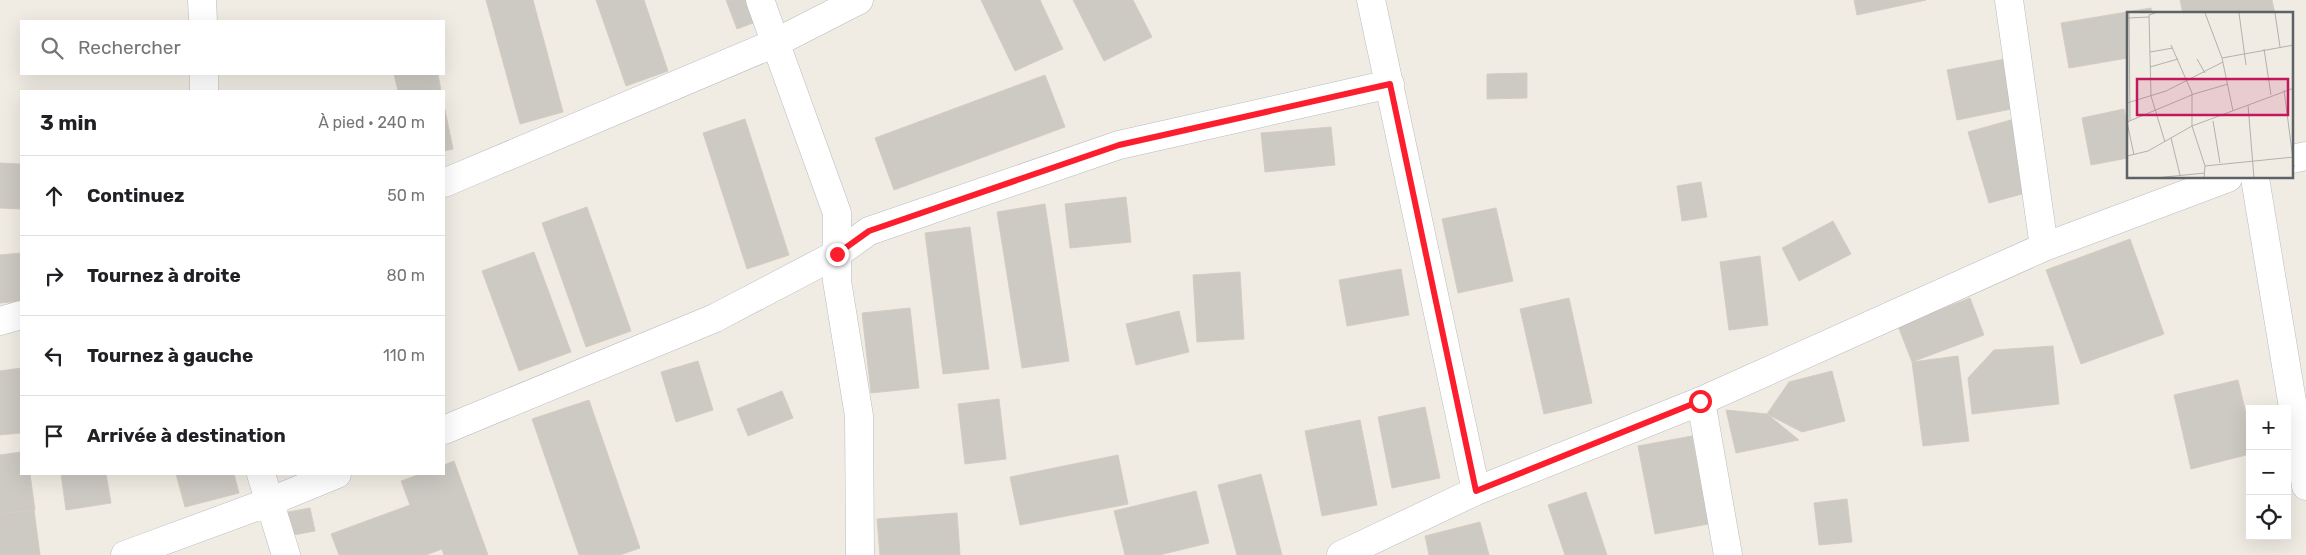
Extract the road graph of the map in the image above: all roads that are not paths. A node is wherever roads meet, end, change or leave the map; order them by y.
1 (202, 0) edge
2 (760, 0) edge
3 (859, 0) edge
4 (1371, 0) edge
5 (2009, 0) edge
6 (203, 20) edge
7 (776, 43) junction
8 (204, 75) edge
9 (1390, 84) junction
10 (204, 90) edge
11 (2225, 179) edge
12 (2255, 179) edge
13 (445, 183) edge
14 (2044, 247) junction
15 (837, 254) junction
16 (20, 315) edge
17 (0, 321) edge
18 (1700, 401) junction
19 (445, 430) edge
20 (261, 475) edge
21 (335, 475) edge
22 (2306, 486) edge
23 (1476, 491) junction
24 (268, 502) junction
25 (125, 555) edge
26 (286, 555) edge
27 (860, 555) edge
28 (1341, 555) edge
29 (1728, 555) edge

1 - 6 street
2 - 7 street
3 - 7 street
4 - 9 street
5 - 14 street
7 - 13 street
7 - 15 street
8 - 10 street
9 - 15 street
9 - 23 street
11 - 14 street
12 - 22 street
14 - 18 street
15 - 19 street
15 - 27 street
16 - 17 street
18 - 23 street
18 - 29 street
20 - 24 street
21 - 24 street
23 - 28 street
24 - 25 street
24 - 26 street

